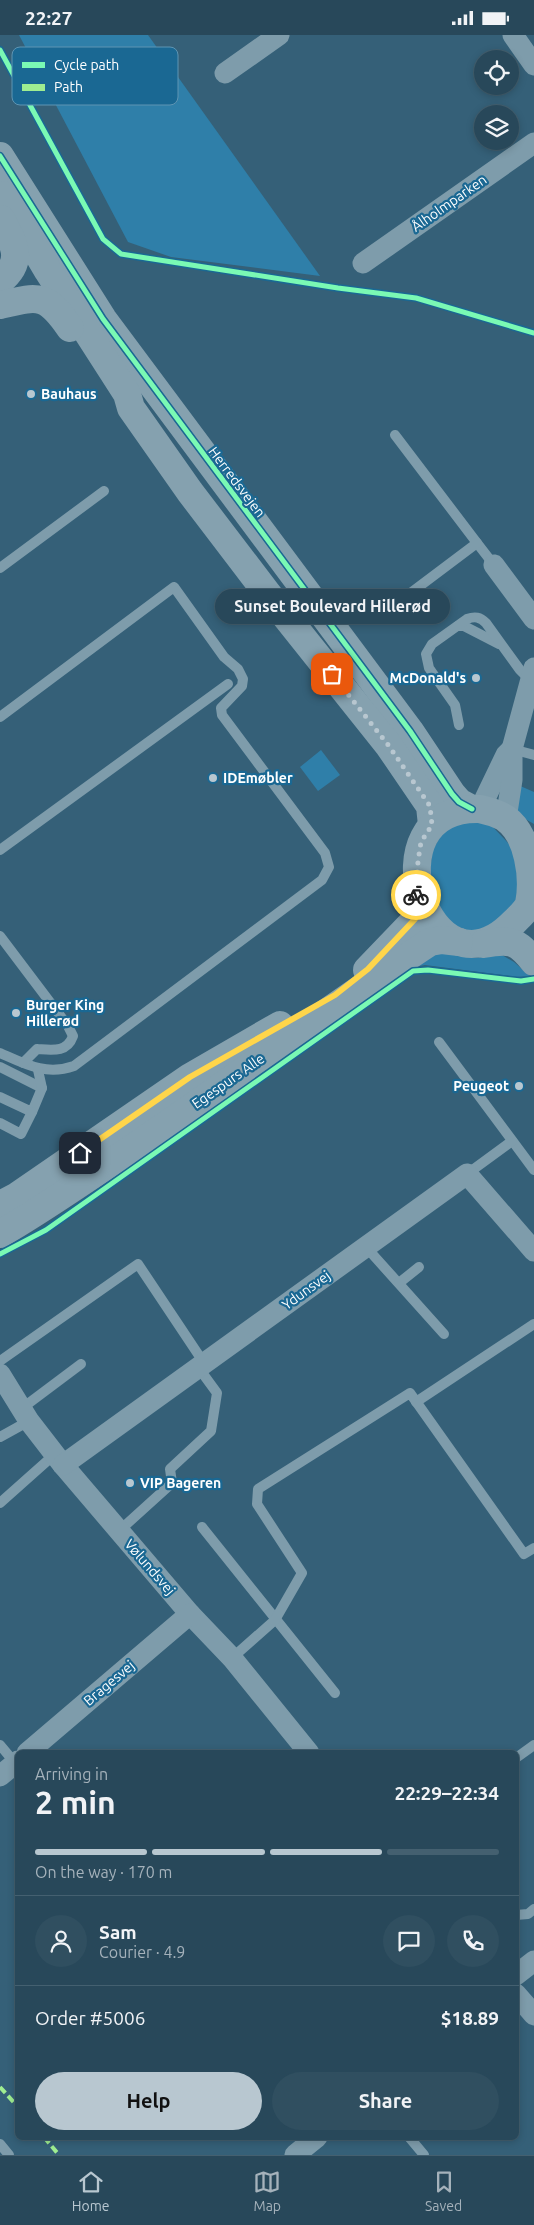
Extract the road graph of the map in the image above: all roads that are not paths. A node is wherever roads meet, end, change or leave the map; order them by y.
1 (279, 35) edge
2 (513, 35) edge
3 (534, 65) edge
4 (225, 73) dead end
5 (534, 143) edge
6 (0, 156) edge
7 (0, 171) edge
8 (0, 189) edge
9 (0, 217) edge
10 (363, 263) dead end
11 (48, 271) junction
12 (0, 281) edge
13 (0, 300) edge
14 (0, 305) edge
15 (131, 408) junction
16 (395, 435) dead end
17 (104, 491) dead end
18 (477, 543) junction
19 (494, 565) joint
20 (0, 568) edge
21 (380, 616) dead end
22 (534, 619) edge
23 (458, 625) junction
24 (502, 645) junction
25 (532, 674) edge
26 (228, 684) dead end
27 (528, 711) edge
28 (0, 717) edge
29 (459, 725) dead end
30 (512, 749) junction
31 (534, 755) edge
32 (476, 809) junction
33 (432, 825) junction
34 (520, 830) edge
35 (0, 850) edge
36 (533, 863) edge
37 (416, 881) junction
38 (531, 912) edge
39 (0, 936) edge
40 (471, 943) junction
41 (534, 962) edge
42 (439, 1042) dead end
43 (0, 1053) edge
44 (23, 1063) junction
45 (0, 1067) edge
46 (38, 1070) junction
47 (42, 1088) junction
48 (0, 1097) edge
49 (32, 1112) junction
50 (0, 1123) edge
51 (512, 1141) junction
52 (534, 1170) edge
53 (467, 1175) junction
54 (0, 1205) edge
55 (0, 1234) edge
56 (366, 1247) junction
57 (534, 1251) edge
58 (419, 1267) dead end
59 (399, 1283) junction
60 (534, 1324) edge
61 (444, 1334) dead end
62 (0, 1361) edge
63 (81, 1364) dead end
64 (201, 1365) junction
65 (0, 1374) edge
66 (416, 1402) junction
67 (25, 1415) junction
68 (0, 1437) edge
69 (59, 1460) junction
70 (0, 1503) edge
71 (202, 1527) dead end
72 (119, 1531) junction
73 (534, 1548) edge
74 (190, 1614) junction
75 (275, 1620) junction
76 (232, 1658) junction
77 (335, 1693) dead end
78 (0, 1745) edge
79 (534, 1745) edge
80 (30, 1750) edge
81 (307, 1750) edge
82 (519, 1757) edge
83 (15, 1763) edge
84 (534, 1909) edge
85 (519, 1915) edge
86 (534, 1961) edge
87 (519, 1973) edge
88 (519, 1998) edge
89 (534, 2015) edge
90 (313, 2140) edge
91 (411, 2140) edge
92 (0, 2144) edge
93 (9, 2155) edge
94 (295, 2155) edge
95 (424, 2155) edge

1 - 4 street
2 - 3 street
5 - 10 street, Ålholmparken
6 - 32 street, Herredsvejen
7 - 11 street
8 - 11 street
9 - 12 street
11 - 13 street
11 - 15 street
14 - 15 street
15 - 33 street
16 - 18 lane
17 - 20 lane
18 - 19 lane
18 - 21 lane
19 - 22 street
23 - 24 lane
23 - 24 lane
23 - 29 lane
24 - 25 lane
25 - 27 street
26 - 35 lane
27 - 30 street
28 - 46 lane
30 - 31 lane
30 - 32 street
30 - 34 street
32 - 33 street
32 - 34 street
33 - 37 street
34 - 36 street
36 - 38 street
37 - 40 street
37 - 54 street, Egespurs Alle
38 - 40 street
39 - 44 lane
40 - 41 street
40 - 55 street, Egespurs Alle
42 - 51 lane
43 - 44 lane
44 - 46 lane
45 - 47 lane
46 - 47 lane
47 - 49 lane
48 - 49 lane
49 - 50 lane
51 - 52 lane
51 - 53 lane
53 - 56 street, Ydunsvej
53 - 57 street
56 - 59 lane
56 - 64 street, Ydunsvej
58 - 59 lane
59 - 61 lane
60 - 66 lane
62 - 64 lane
63 - 67 lane
64 - 69 street, Ydunsvej
64 - 72 lane
65 - 67 street, Vølundsvej
66 - 73 lane
66 - 75 lane
67 - 68 lane
67 - 69 street, Vølundsvej
69 - 70 lane
69 - 72 street, Vølundsvej
71 - 75 lane
72 - 74 street, Vølundsvej
74 - 76 street, Vølundsvej
74 - 80 street, Bragesvej
75 - 76 lane
75 - 77 lane
76 - 81 street, Vølundsvej
78 - 83 lane
79 - 82 lane
84 - 85 lane
86 - 87 street
88 - 89 street
90 - 94 street
91 - 95 lane
92 - 93 lane

